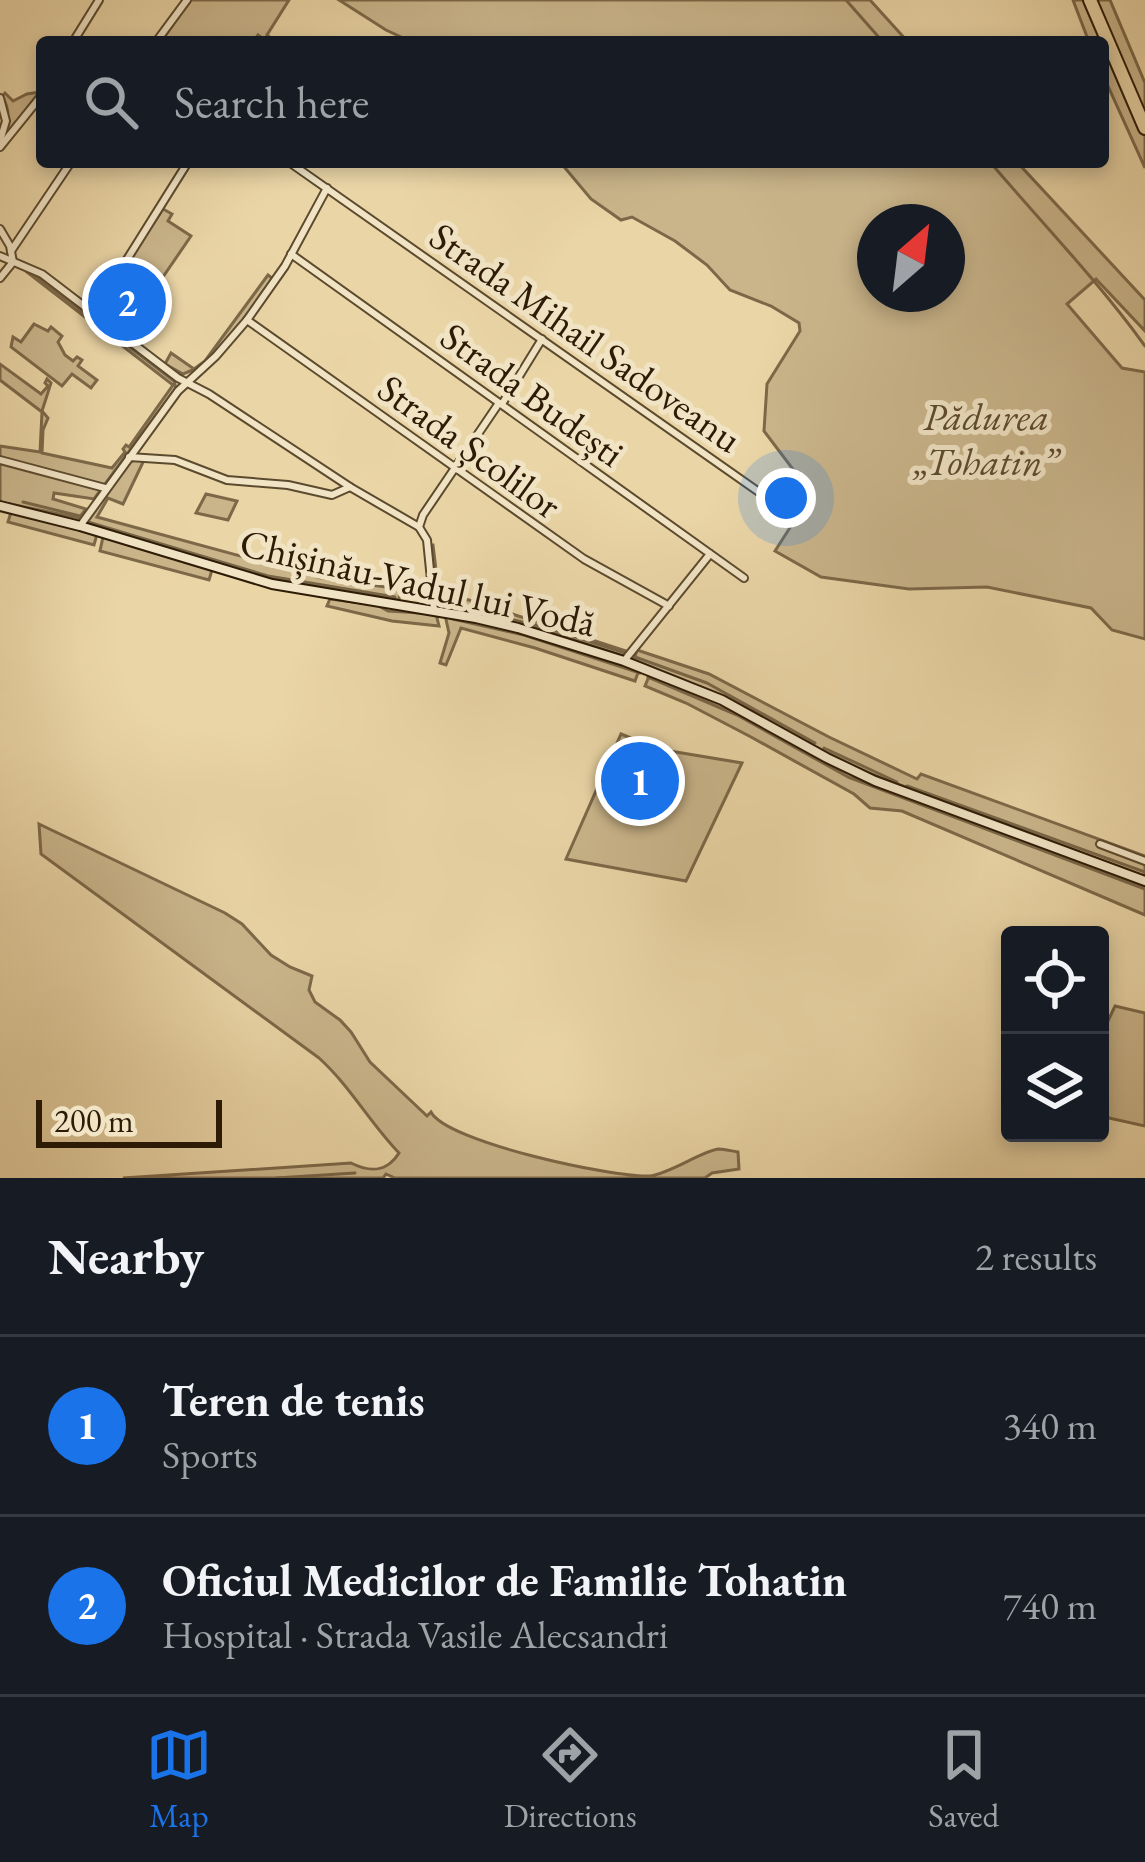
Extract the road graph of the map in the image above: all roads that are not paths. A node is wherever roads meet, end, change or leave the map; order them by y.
1 (99, 0) edge
2 (187, 0) edge
3 (1090, 0) edge
4 (77, 36) edge
5 (160, 36) edge
6 (1105, 36) edge
7 (1109, 44) edge
8 (0, 98) edge
9 (36, 102) edge
10 (1145, 128) edge
11 (0, 144) edge
12 (67, 168) edge
13 (184, 168) edge
14 (298, 168) edge
15 (327, 188) junction
16 (0, 229) edge
17 (11, 251) junction
18 (291, 254) junction
19 (0, 256) edge
20 (13, 262) junction
21 (0, 278) edge
22 (90, 311) junction
23 (247, 320) junction
24 (542, 339) junction
25 (185, 381) junction
26 (500, 403) junction
27 (129, 457) junction
28 (0, 460) edge
29 (454, 466) junction
30 (350, 487) junction
31 (106, 488) junction
32 (0, 506) edge
33 (793, 515) dead end
34 (80, 526) junction
35 (419, 527) junction
36 (710, 554) junction
37 (744, 578) dead end
38 (669, 605) junction
39 (434, 610) junction
40 (624, 661) junction
41 (1100, 844) dead end
42 (1145, 861) edge
43 (1145, 881) edge

1 - 4 street
2 - 5 street
3 - 6 highway
7 - 10 highway
8 - 11 street
9 - 11 street
12 - 17 street
13 - 22 street
14 - 15 street, Strada Mihail Sadoveanu
15 - 18 street
15 - 24 street, Strada Mihail Sadoveanu
16 - 17 street
17 - 20 street
18 - 23 street
18 - 26 street, Strada Budești
19 - 20 street
20 - 21 street
20 - 22 street
22 - 25 street
23 - 25 street
23 - 29 street, Strada Școlilor
24 - 26 street
24 - 33 street, Strada Mihail Sadoveanu
25 - 27 street
25 - 30 street
26 - 29 street
26 - 36 street, Strada Budești
27 - 30 street
27 - 31 street
28 - 31 street
29 - 35 street
29 - 38 street, Strada Școlilor
30 - 35 street
31 - 34 street
32 - 34 main road, Chișinău-Vadul lui Vodă
34 - 39 main road, Chișinău-Vadul lui Vodă
35 - 39 street
36 - 37 street, Strada Budești
36 - 38 street
38 - 40 street
39 - 40 main road, Chișinău-Vadul lui Vodă
40 - 43 main road, Chișinău-Vadul lui Vodă
41 - 42 street

